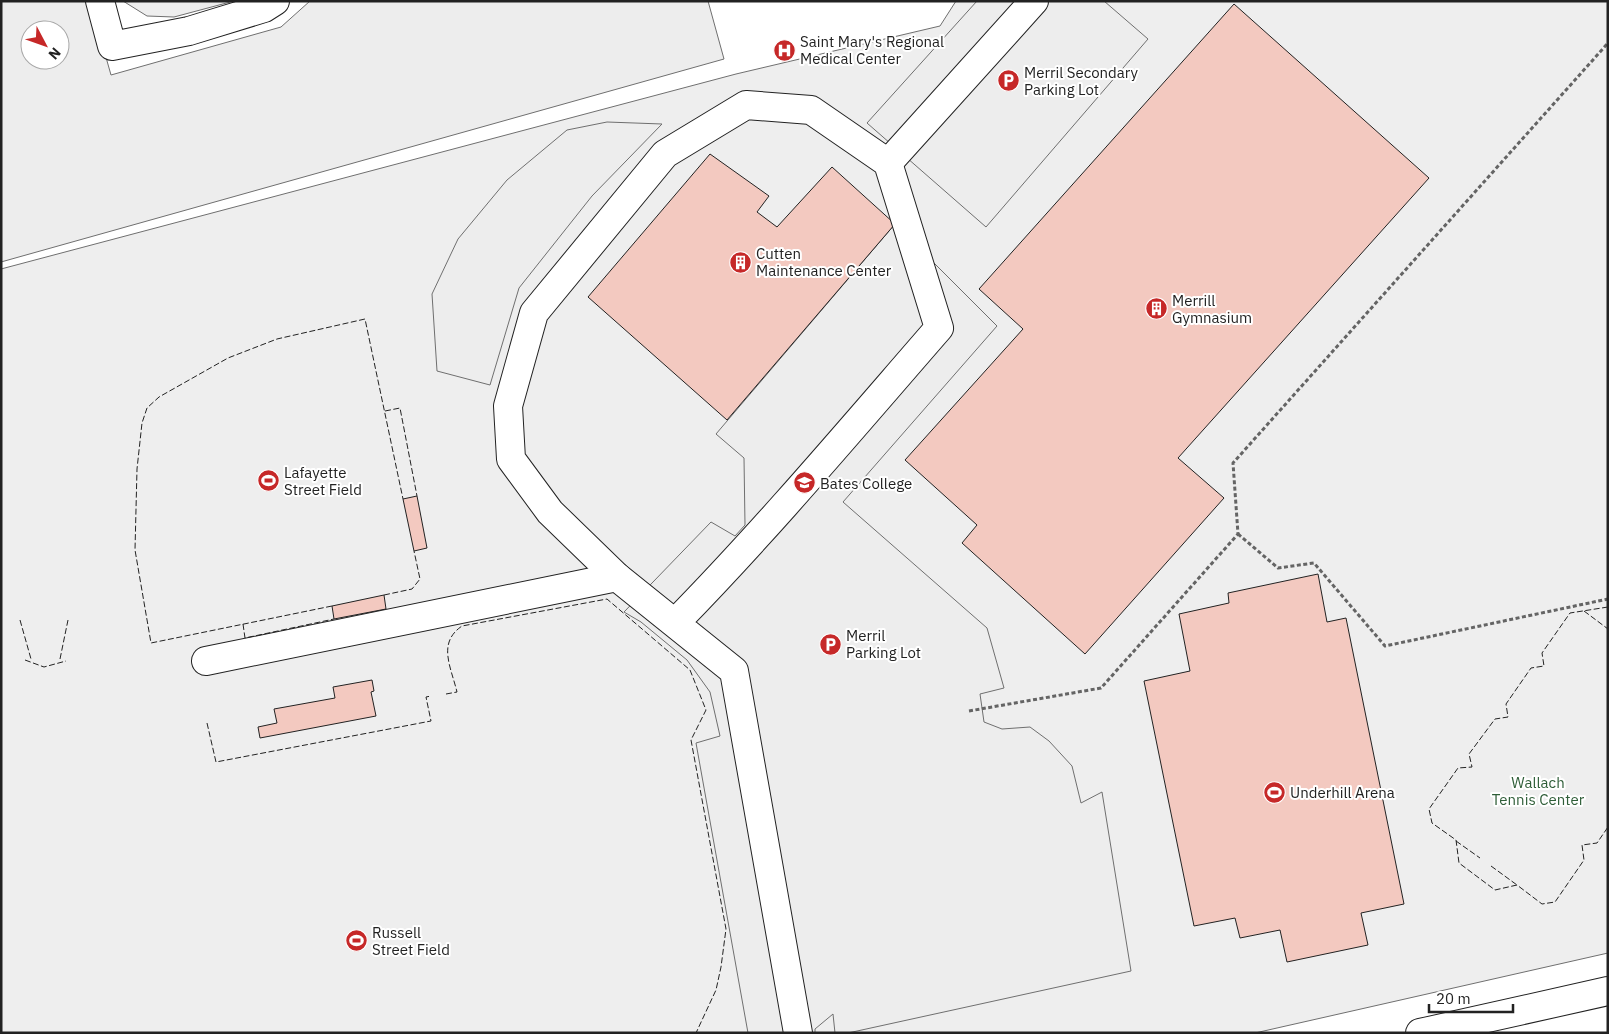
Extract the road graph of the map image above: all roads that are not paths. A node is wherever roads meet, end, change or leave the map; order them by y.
1 (100, 1) edge
2 (275, 1) edge
3 (1034, 1) edge
4 (888, 163) junction
5 (617, 577) junction
6 (674, 623) junction
7 (206, 660) dead end
8 (1608, 991) edge
9 (798, 1033) edge
10 (1420, 1033) edge

1 - 2 main road
3 - 4 main road
4 - 5 main road
4 - 6 main road
5 - 6 main road
5 - 7 main road
6 - 9 main road
8 - 10 main road

